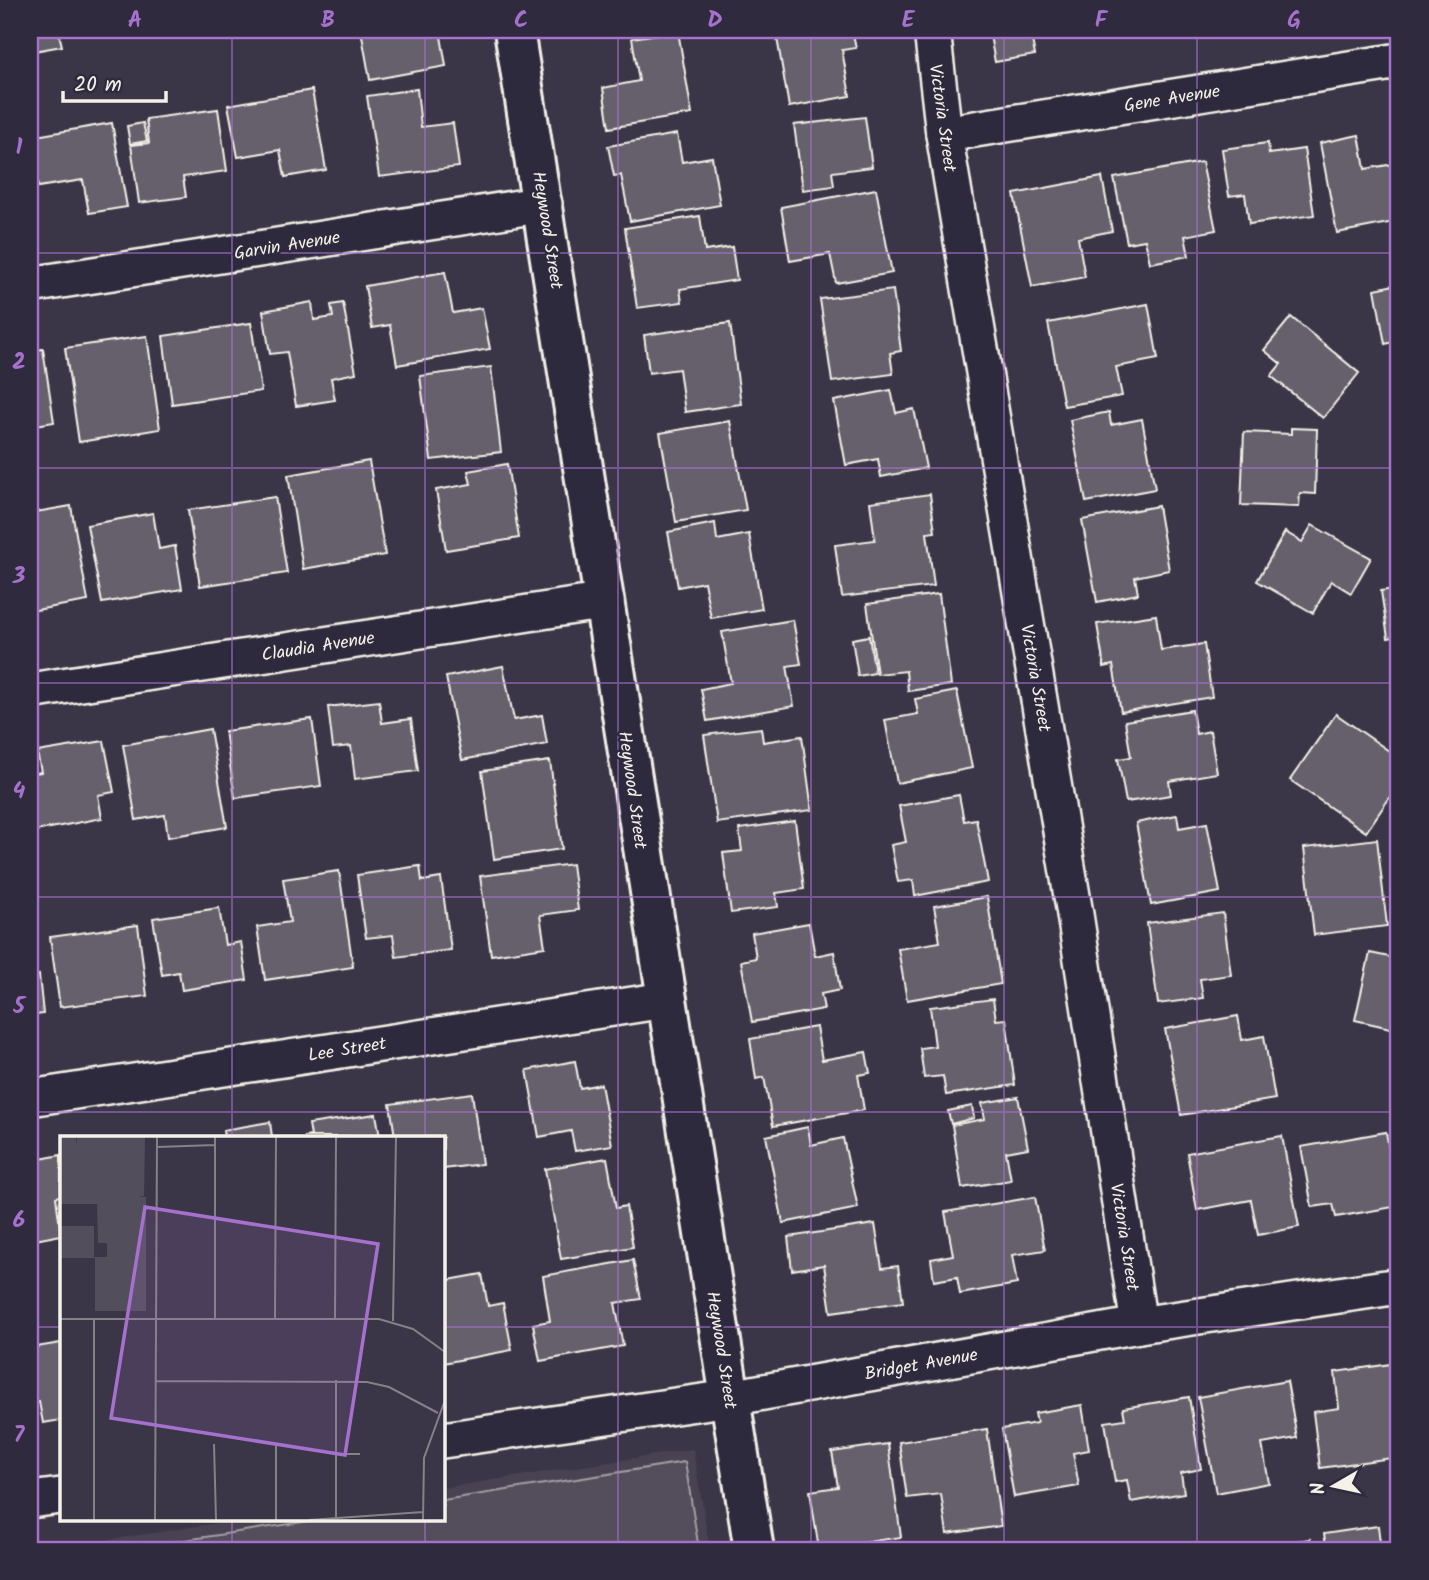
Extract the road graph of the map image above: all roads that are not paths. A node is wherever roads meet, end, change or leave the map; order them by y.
1 (514, 30) edge
2 (932, 30) edge
3 (1399, 61) edge
4 (944, 134) junction
5 (544, 204) junction
6 (30, 285) edge
7 (606, 601) junction
8 (30, 691) edge
9 (665, 1000) junction
10 (30, 1098) edge
11 (1399, 1286) edge
12 (1139, 1325) junction
13 (730, 1398) junction
14 (444, 1440) edge
15 (60, 1496) edge
16 (30, 1500) edge
17 (754, 1550) edge

1 - 5 street, Heywood Street
2 - 4 street, Victoria Street
3 - 4 street, Gene Avenue
4 - 12 street, Victoria Street
5 - 6 street, Garvin Avenue
5 - 7 street, Heywood Street
7 - 8 street, Claudia Avenue
7 - 9 street, Heywood Street
9 - 10 street, Lee Street
9 - 13 street, Heywood Street
11 - 12 street, Bridget Avenue
12 - 13 street, Bridget Avenue
13 - 14 street, Bridget Avenue
13 - 17 street, Heywood Street
15 - 16 street

